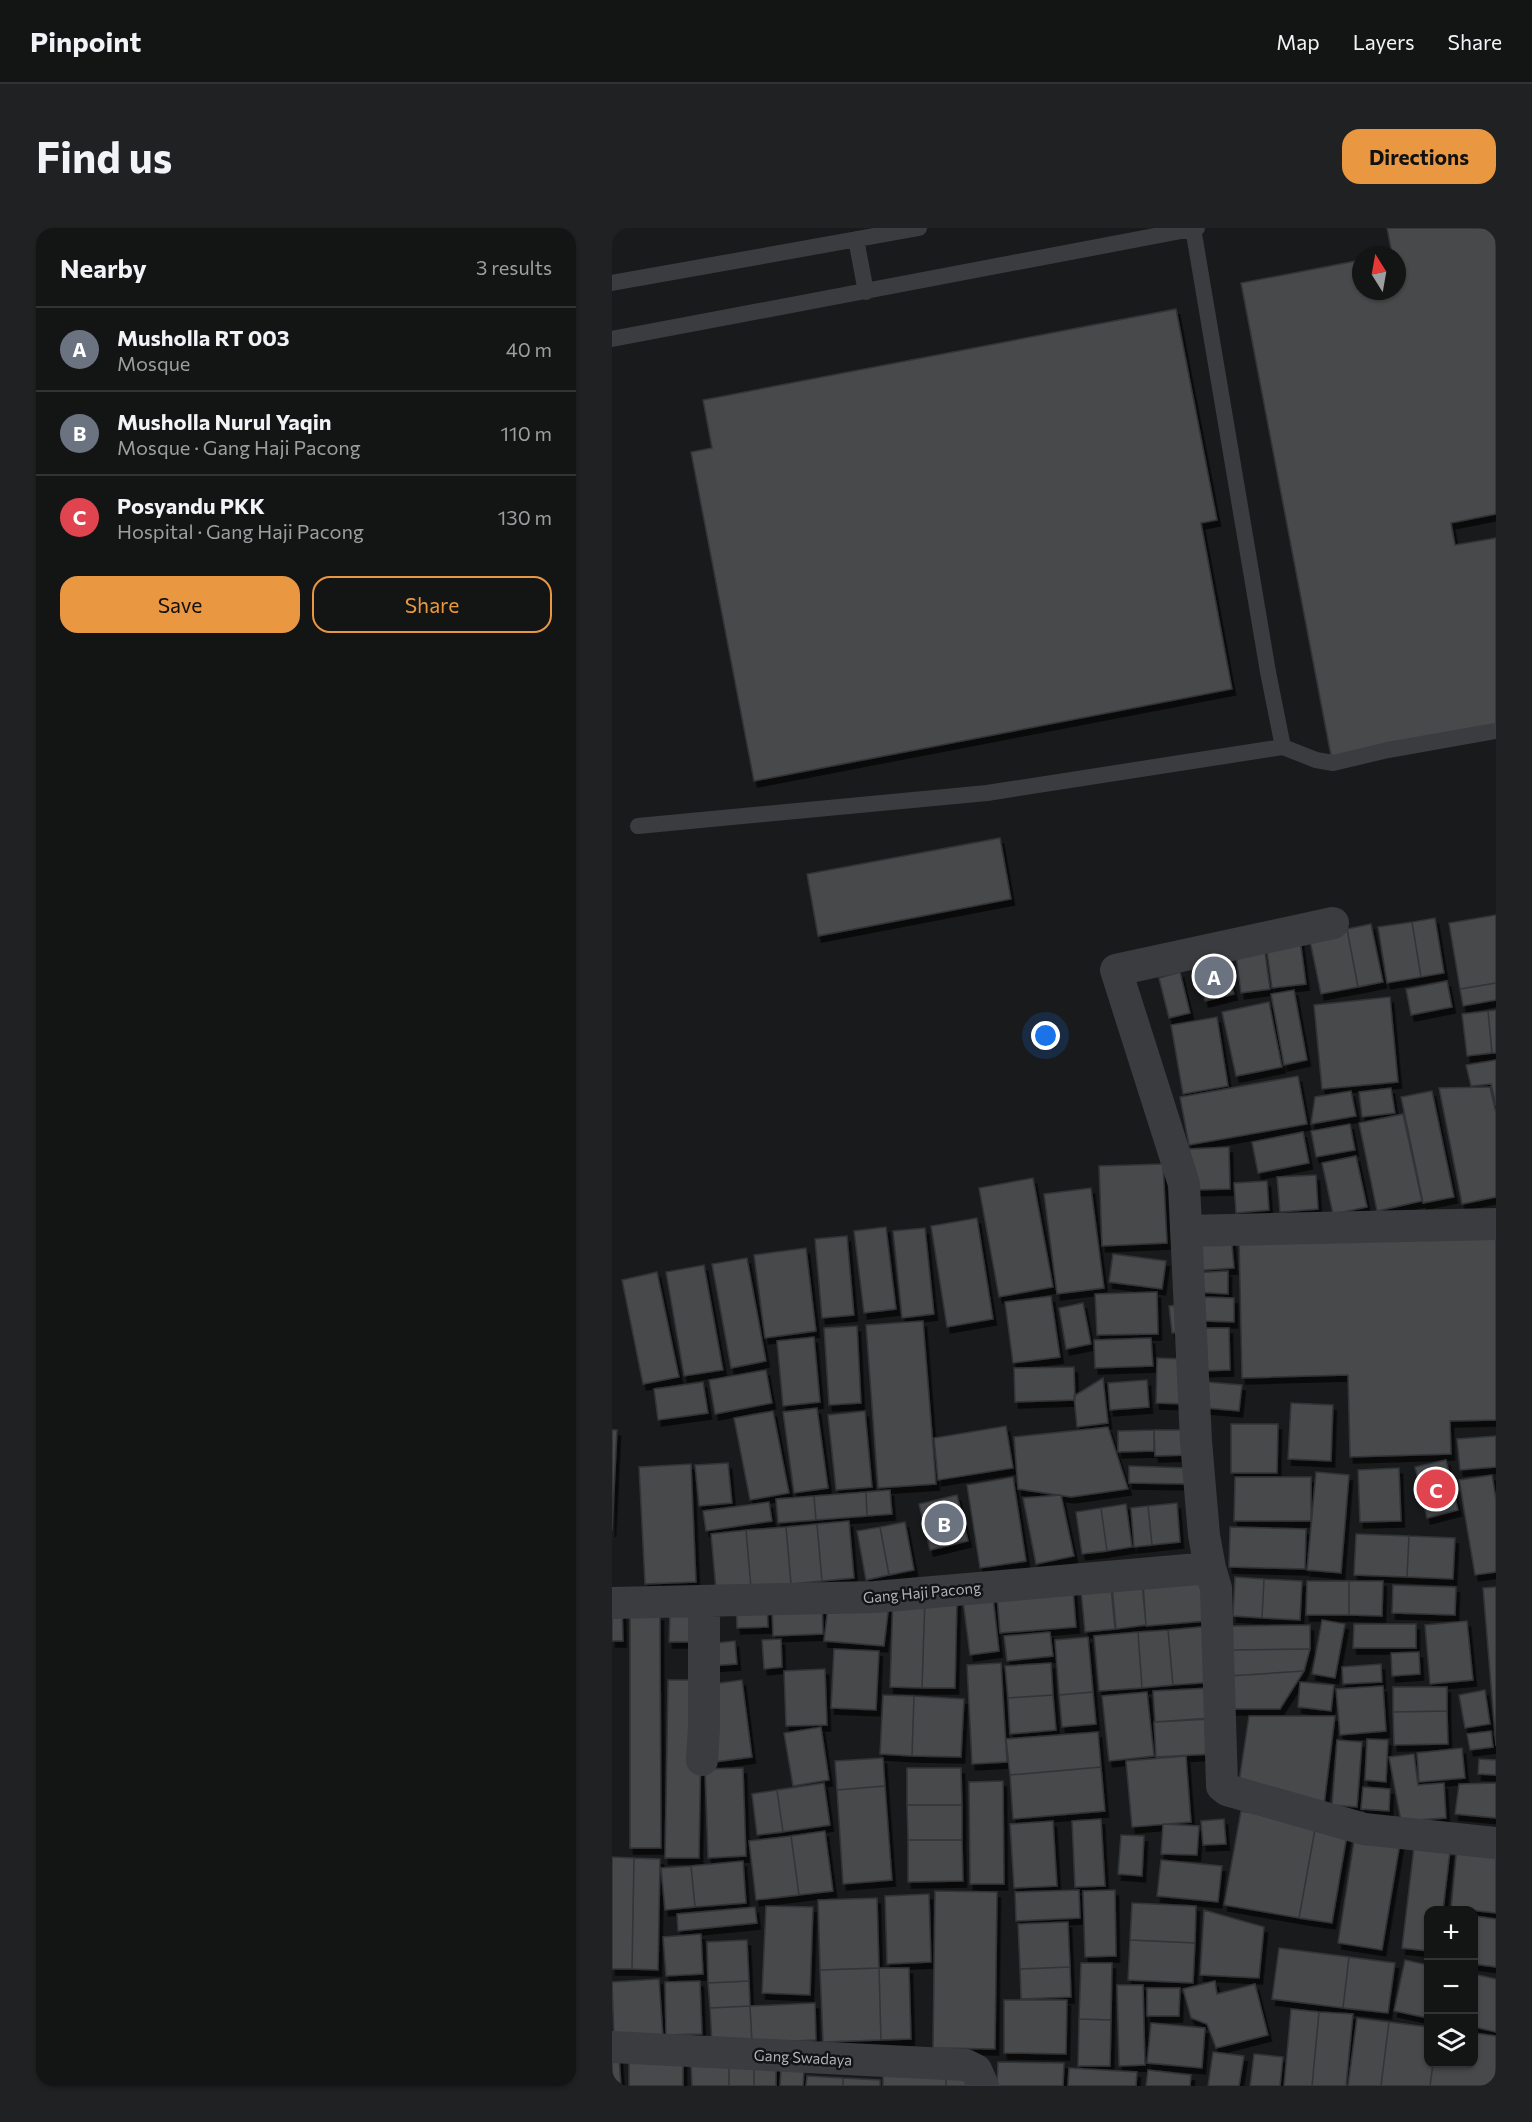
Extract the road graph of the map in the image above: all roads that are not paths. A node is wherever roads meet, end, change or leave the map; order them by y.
1 (919, 228) edge
2 (1194, 228) edge
3 (856, 239) junction
4 (612, 282) edge
5 (866, 292) junction
6 (612, 339) edge
7 (1496, 731) edge
8 (1283, 747) junction
9 (638, 826) dead end
10 (1333, 922) dead end
11 (1496, 1224) edge
12 (1186, 1231) junction
13 (1213, 1578) junction
14 (704, 1601) junction
15 (612, 1603) edge
16 (702, 1760) dead end
17 (1496, 1843) edge
18 (612, 2047) edge
19 (983, 2086) edge

1 - 3 lane
2 - 5 lane
2 - 8 lane
3 - 4 lane
3 - 5 lane
5 - 6 lane
7 - 8 lane
8 - 9 lane
10 - 12 street
11 - 12 street
12 - 13 street
13 - 14 street, Gang Haji Pacong
13 - 17 street
14 - 15 street, Gang Haji Pacong
14 - 16 street
18 - 19 street, Gang Swadaya

